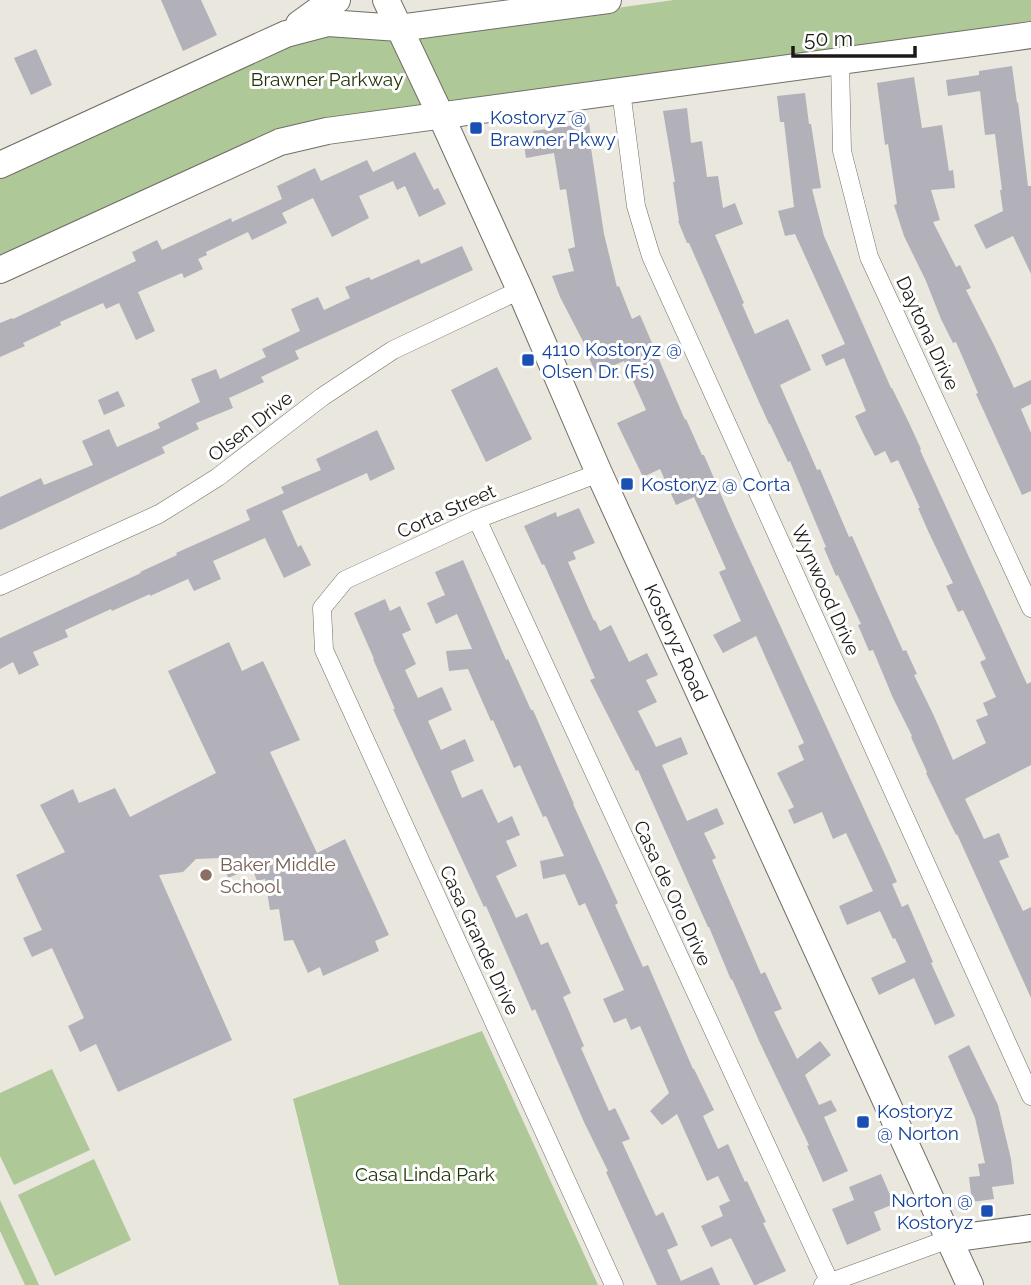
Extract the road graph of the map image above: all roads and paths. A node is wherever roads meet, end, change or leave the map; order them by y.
1 (337, 0) edge
2 (386, 0) edge
3 (608, 0) edge
4 (399, 29) junction
5 (286, 34) junction
6 (1031, 35) edge
7 (839, 61) junction
8 (621, 91) junction
9 (440, 116) junction
10 (0, 165) edge
11 (0, 270) edge
12 (520, 290) junction
13 (598, 473) junction
14 (477, 519) junction
15 (0, 586) edge
16 (322, 608) joint
17 (1031, 608) edge
18 (1031, 1096) edge
19 (1031, 1228) edge
20 (949, 1239) junction
21 (828, 1284) edge
22 (614, 1285) edge
23 (970, 1285) edge

1 - 5 street
2 - 4 street, Kostoryz Road
3 - 4 street
4 - 5 street
4 - 9 street, Kostoryz Road
5 - 10 street
6 - 7 street
7 - 8 street
7 - 17 street, Daytona Drive
8 - 9 street
8 - 18 street, Wynwood Drive
9 - 11 street
9 - 12 street, Kostoryz Road
12 - 13 street, Kostoryz Road
12 - 15 street, Olsen Drive
13 - 14 street, Corta Street
13 - 20 street, Kostoryz Road
14 - 16 street, Corta Street
14 - 21 street, Casa de Oro Drive
16 - 22 street, Casa Grande Drive
19 - 20 street
20 - 21 street
20 - 23 street, Kostoryz Road

